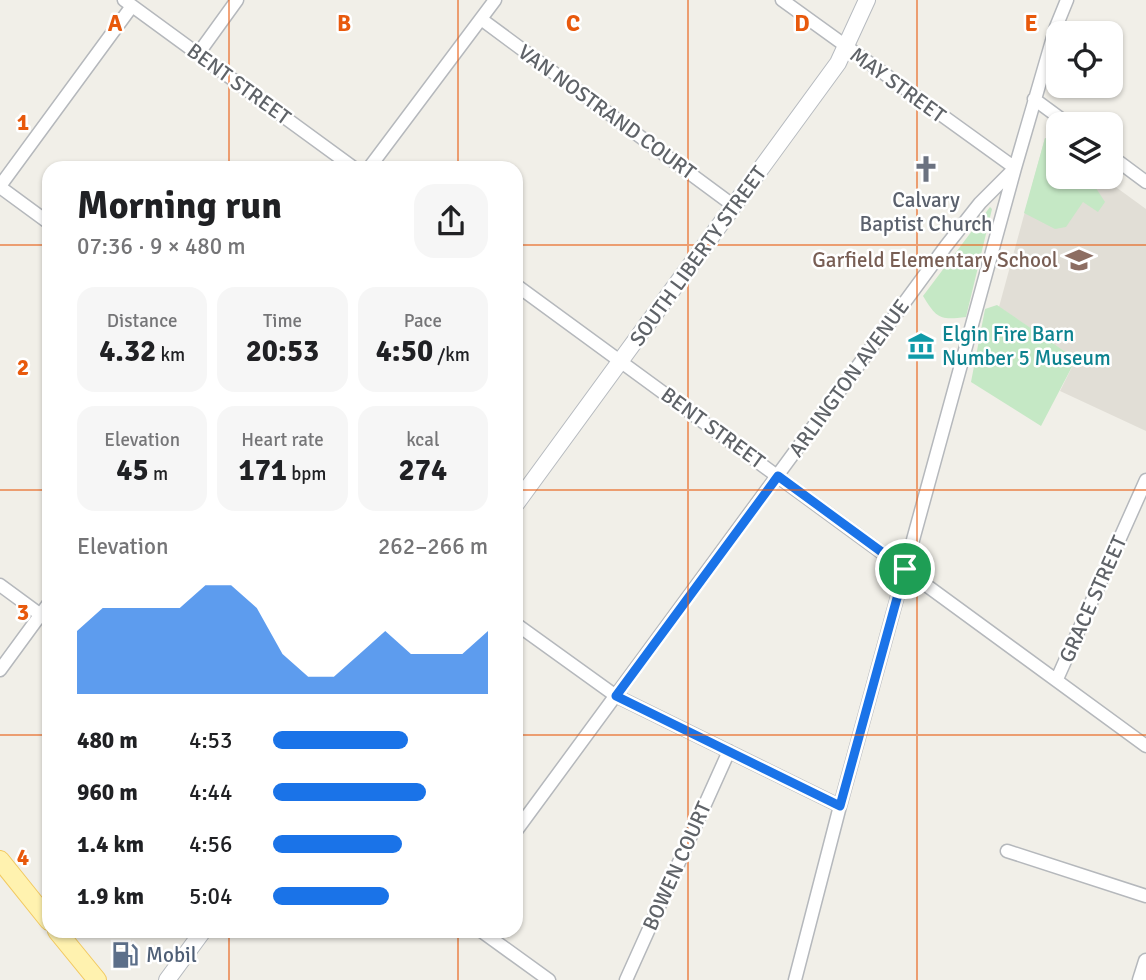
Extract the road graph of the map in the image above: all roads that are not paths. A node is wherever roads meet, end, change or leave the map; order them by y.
1 (237, 0) edge
2 (495, 0) edge
3 (782, 0) edge
4 (867, 0) edge
5 (1068, 0) edge
6 (128, 3) edge
7 (481, 19) junction
8 (846, 47) junction
9 (198, 54) junction
10 (1034, 99) junction
11 (1052, 112) edge
12 (344, 161) edge
13 (374, 161) edge
14 (1123, 165) edge
15 (1015, 168) junction
16 (1146, 182) edge
17 (0, 187) edge
18 (734, 205) junction
19 (42, 218) edge
20 (523, 290) edge
21 (621, 362) junction
22 (778, 476) junction
23 (1146, 480) edge
24 (523, 495) edge
25 (905, 569) junction
26 (0, 585) edge
27 (42, 616) edge
28 (42, 621) edge
29 (523, 629) edge
30 (0, 670) edge
31 (1057, 679) junction
32 (616, 696) junction
33 (1146, 746) edge
34 (729, 751) junction
35 (840, 806) junction
36 (523, 822) edge
37 (1007, 851) dead end
38 (3, 872) edge
39 (1146, 895) edge
40 (42, 914) edge
41 (63, 938) edge
42 (199, 938) edge
43 (491, 938) edge
44 (1146, 961) edge
45 (97, 980) edge
46 (167, 980) edge
47 (549, 980) edge
48 (626, 980) edge
49 (795, 980) edge
50 (1140, 980) edge

1 - 9 street
2 - 7 street
3 - 8 street, MAY STREET
4 - 8 main road, SOUTH LIBERTY STREET
5 - 10 street
6 - 9 street, BENT STREET
6 - 17 street
7 - 13 street
7 - 18 street, VAN NOSTRAND COURT
8 - 15 street, MAY STREET
8 - 18 main road, SOUTH LIBERTY STREET
9 - 12 street, BENT STREET
10 - 11 street
10 - 15 street
14 - 16 street
15 - 22 street, ARLINGTON AVENUE
15 - 25 street
17 - 19 street
18 - 21 main road, SOUTH LIBERTY STREET
20 - 21 street, BENT STREET
21 - 22 street, BENT STREET
21 - 24 main road, SOUTH LIBERTY STREET
22 - 25 street, BENT STREET
22 - 32 street, ARLINGTON AVENUE
23 - 31 street, GRACE STREET
25 - 31 street, BENT STREET
25 - 35 street
26 - 27 street
28 - 30 street
29 - 32 street
31 - 33 street, BENT STREET
32 - 34 street
32 - 36 street, ARLINGTON AVENUE
34 - 35 street
34 - 48 street, BOWEN COURT
35 - 49 street
37 - 39 street
38 - 40 main road
41 - 45 main road
42 - 46 main road
43 - 47 street
44 - 50 street

